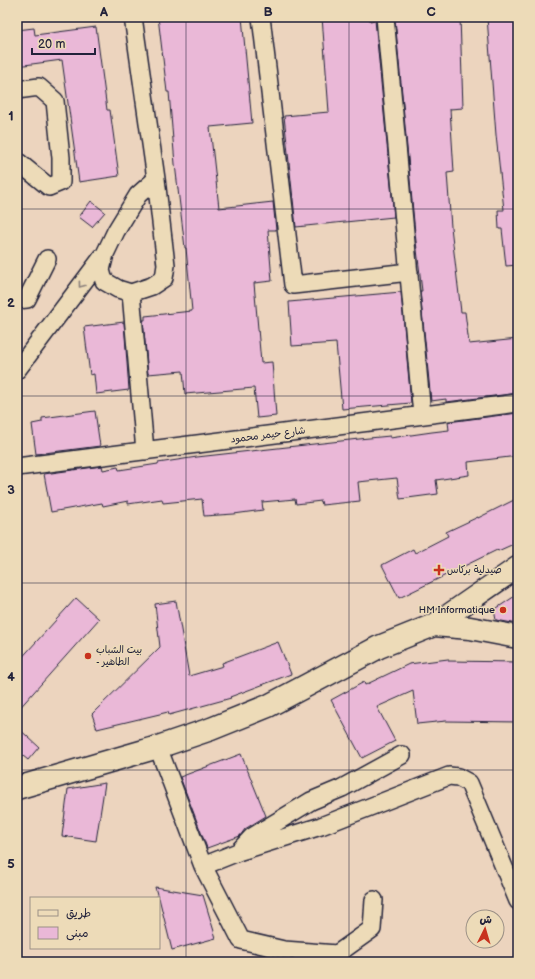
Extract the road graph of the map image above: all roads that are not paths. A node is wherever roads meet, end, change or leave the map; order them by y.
1 (133, 17) edge
2 (261, 17) edge
3 (385, 17) edge
4 (17, 90) edge
5 (17, 161) edge
6 (156, 179) junction
7 (104, 254) junction
8 (47, 259) dead end
9 (409, 272) junction
10 (131, 293) junction
11 (17, 300) edge
12 (17, 370) edge
13 (518, 403) edge
14 (422, 415) junction
15 (145, 451) junction
16 (17, 467) edge
17 (518, 567) edge
18 (434, 625) junction
19 (518, 637) edge
20 (158, 747) junction
21 (402, 755) dead end
22 (17, 788) edge
23 (238, 852) junction
24 (203, 866) junction
25 (374, 900) dead end
26 (518, 901) edge
27 (336, 958) edge

1 - 6 street
2 - 9 street
3 - 9 street
4 - 5 street
6 - 7 street
6 - 10 street
7 - 10 street
7 -> 12 street
8 - 11 street
9 - 14 street
10 - 15 street
13 - 14 street, شارع حيمر محمود
14 - 15 street, شارع حيمر محمود
15 - 16 street, شارع حيمر محمود
17 - 18 street
18 - 19 main road
18 - 20 main road
20 - 22 main road
20 - 24 street
21 - 23 street
23 - 24 street
23 - 26 street
24 - 27 street
25 - 27 street

